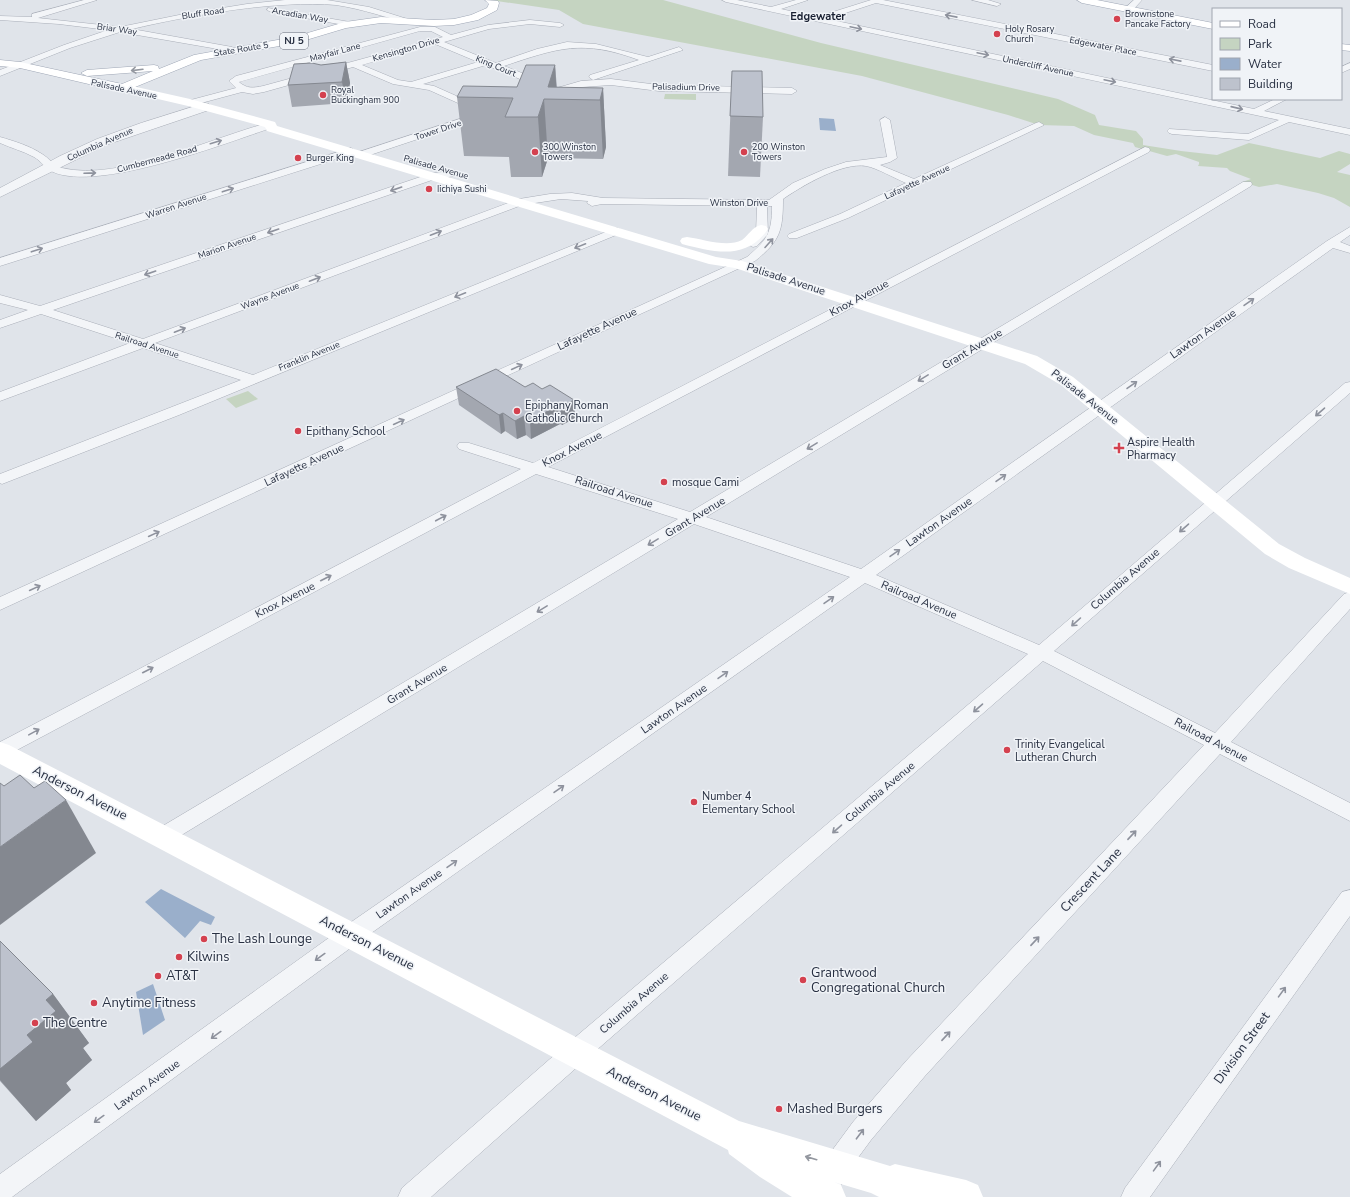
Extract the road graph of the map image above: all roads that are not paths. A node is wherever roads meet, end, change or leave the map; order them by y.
1 (93, 0) edge
2 (490, 0) edge
3 (726, 0) edge
4 (804, 0) edge
5 (976, 0) edge
6 (1082, 0) edge
7 (1138, 0) edge
8 (877, 1) edge
9 (256, 2) edge
10 (997, 4) dead end
11 (771, 10) junction
12 (1128, 10) junction
13 (511, 15) dead end
14 (0, 18) edge
15 (27, 19) junction
16 (817, 20) junction
17 (413, 22) junction
18 (520, 22) junction
19 (560, 22) dead end
20 (350, 24) junction
21 (1212, 26) edge
22 (122, 29) junction
23 (450, 37) junction
24 (435, 41) junction
25 (232, 50) junction
26 (679, 50) dead end
27 (648, 60) junction
28 (486, 62) junction
29 (0, 63) edge
30 (353, 64) junction
31 (20, 65) junction
32 (175, 65) junction
33 (496, 66) junction
34 (1212, 68) edge
35 (0, 72) edge
36 (52, 73) junction
37 (410, 85) junction
38 (123, 88) junction
39 (242, 89) junction
40 (253, 91) junction
41 (792, 91) dead end
42 (536, 97) edge
43 (1280, 100) edge
44 (190, 103) junction
45 (205, 107) junction
46 (1255, 112) junction
47 (1288, 119) junction
48 (885, 120) dead end
49 (271, 125) junction
50 (1039, 125) dead end
51 (1172, 131) dead end
52 (1350, 132) edge
53 (0, 140) edge
54 (1145, 150) dead end
55 (364, 152) junction
56 (867, 163) junction
57 (49, 164) junction
58 (455, 173) junction
59 (433, 176) junction
60 (0, 183) edge
61 (914, 183) junction
62 (1247, 184) dead end
63 (0, 194) edge
64 (778, 197) junction
65 (540, 198) junction
66 (519, 202) junction
67 (762, 204) junction
68 (761, 229) junction
69 (1350, 230) edge
70 (617, 231) junction
71 (793, 236) dead end
72 (670, 238) junction
73 (1331, 243) junction
74 (1350, 250) edge
75 (0, 262) edge
76 (737, 264) junction
77 (0, 299) edge
78 (853, 301) junction
79 (41, 310) junction
80 (0, 324) edge
81 (144, 344) junction
82 (980, 344) junction
83 (252, 379) junction
84 (0, 384) edge
85 (1350, 386) edge
86 (15, 391) junction
87 (0, 397) edge
88 (1100, 408) junction
89 (464, 446) dead end
90 (537, 468) junction
91 (2, 479) dead end
92 (1214, 503) junction
93 (693, 518) junction
94 (863, 576) junction
95 (1350, 587) edge
96 (1350, 598) edge
97 (0, 604) edge
98 (1042, 653) junction
99 (1217, 744) junction
100 (0, 751) edge
101 (1350, 813) edge
102 (163, 836) junction
103 (1350, 899) edge
104 (352, 934) junction
105 (574, 1053) junction
106 (734, 1136) junction
107 (837, 1166) junction
108 (878, 1178) junction
109 (0, 1190) edge
110 (824, 1196) edge
111 (410, 1197) edge
112 (912, 1197) edge
113 (966, 1197) edge
114 (1134, 1197) edge

1 - 15 street
2 - 17 main road, State Route 5 / NJ 5
3 - 11 street, Undercliff Avenue
4 - 11 street
5 - 10 street
6 - 12 main road
7 - 12 street
8 - 16 street
34 -> 8 street, Edgewater Place
9 - 17 street, Bluff Road
9 - 20 street, Arcadian Way
9 - 22 street, Bluff Road
11 - 16 street, Undercliff Avenue
12 - 21 main road
13 - 18 street
14 - 15 street, Briar Way
15 - 22 street, Briar Way
16 -> 46 street, Undercliff Avenue
17 - 20 main road, State Route 5 / NJ 5
18 - 19 street, Kensington Drive
18 - 23 street, Kensington Drive
20 - 25 main road, State Route 5 / NJ 5
22 - 25 street, Briar Way
22 - 31 street, Bluff Road
23 - 24 street, Kensington Drive
23 - 39 street, Mayfair Lane
24 - 28 street, King Court
24 - 30 street, Kensington Drive
25 - 32 main road, State Route 5 / NJ 5
26 - 27 street
27 - 33 street
27 - 33 street, King Court
28 - 33 street, King Court
28 - 37 street
29 - 31 main road, Palisade Avenue / NJ 5
30 - 37 street
30 - 40 street, Kensington Drive
31 - 35 street, Bluff Road
31 - 36 main road, Palisade Avenue / NJ 5
32 -> 36 main road, NJ 5
32 - 38 main road, State Route 5 / NJ 5
36 - 38 main road, Palisade Avenue / NJ 5
37 - 55 street, Tower Drive
38 - 44 main road, Palisade Avenue
39 - 40 street, Kensington Drive
39 - 44 street, Kensington Drive
40 - 45 street, Kensington Drive
41 - 42 street, Palisadium Drive
43 - 46 street
44 - 45 main road, Palisade Avenue
44 - 57 street, Columbia Avenue
45 - 49 main road, Palisade Avenue
45 - 57 street, Columbia Avenue
46 - 47 street, Undercliff Avenue
47 - 51 street
47 - 52 street, Undercliff Avenue
48 - 56 street, Winston Drive
49 - 55 main road, Palisade Avenue
49 - 55 main road, Palisade Avenue
57 -> 49 street, Cumbermeade Road
50 - 61 street, Lafayette Avenue
53 - 57 street, Cumbermeade Road
54 - 78 street, Knox Avenue
55 - 58 main road, Palisade Avenue
55 - 59 main road, Palisade Avenue
75 -> 55 street, Warren Avenue
56 - 61 street
56 - 64 street, Winston Drive
57 - 60 street, Columbia Avenue
57 - 63 street, Columbia Avenue
58 - 59 street, Marion Avenue
58 - 65 main road, Palisade Avenue
59 - 66 main road, Palisade Avenue
59 -> 79 street, Marion Avenue
61 - 71 street, Lafayette Avenue
62 - 82 street, Grant Avenue
64 - 67 street, Winston Drive
76 -> 64 street, Lafayette Avenue
65 - 66 street, Wayne Avenue
65 - 67 street, Winston Drive
65 - 72 main road, Palisade Avenue
66 - 70 main road, Palisade Avenue
81 -> 66 street, Wayne Avenue
67 - 68 street
68 - 72 main road
68 - 76 street
69 - 73 street, Lawton Avenue
70 - 72 main road
70 - 76 main road, Palisade Avenue
70 -> 83 street, Franklin Avenue
72 - 76 main road, Palisade Avenue
73 - 74 street
88 -> 73 street, Lawton Avenue
76 - 78 main road, Palisade Avenue
97 -> 76 street, Lafayette Avenue
77 - 79 street, Railroad Avenue
78 - 82 main road, Palisade Avenue
78 - 90 street, Knox Avenue
79 - 80 street, Marion Avenue
79 - 81 street, Railroad Avenue
81 - 83 street, Railroad Avenue
81 - 86 street, Wayne Avenue
82 - 88 main road, Palisade Avenue
82 -> 93 street, Grant Avenue
83 - 91 street, Franklin Avenue
84 - 86 street
85 -> 92 street, Columbia Avenue
86 - 87 street, Wayne Avenue
88 - 92 main road, Palisade Avenue
94 -> 88 street, Lawton Avenue
89 - 90 street, Railroad Avenue
90 - 93 street, Railroad Avenue
100 -> 90 street, Knox Avenue
92 - 95 main road, Palisade Avenue
92 -> 98 street, Columbia Avenue
93 - 94 street, Railroad Avenue
93 -> 102 street, Grant Avenue
94 - 98 street, Railroad Avenue
104 -> 94 street, Lawton Avenue
96 - 99 street, Crescent Lane
98 - 99 street, Railroad Avenue
98 -> 105 street, Columbia Avenue
99 - 101 street, Railroad Avenue
107 -> 99 street, Crescent Lane
100 - 102 main road, Anderson Avenue
102 - 104 main road, Anderson Avenue
114 -> 103 street, Division Street
104 - 105 main road, Anderson Avenue
104 -> 109 street, Lawton Avenue
105 - 106 main road, Anderson Avenue
105 - 111 street, Columbia Avenue
107 -> 106 main road, Anderson Avenue
106 - 110 main road, Anderson Avenue
107 - 108 main road, Anderson Avenue
107 - 110 street, Crescent Lane
108 - 112 main road, Anderson Avenue
108 - 113 main road

